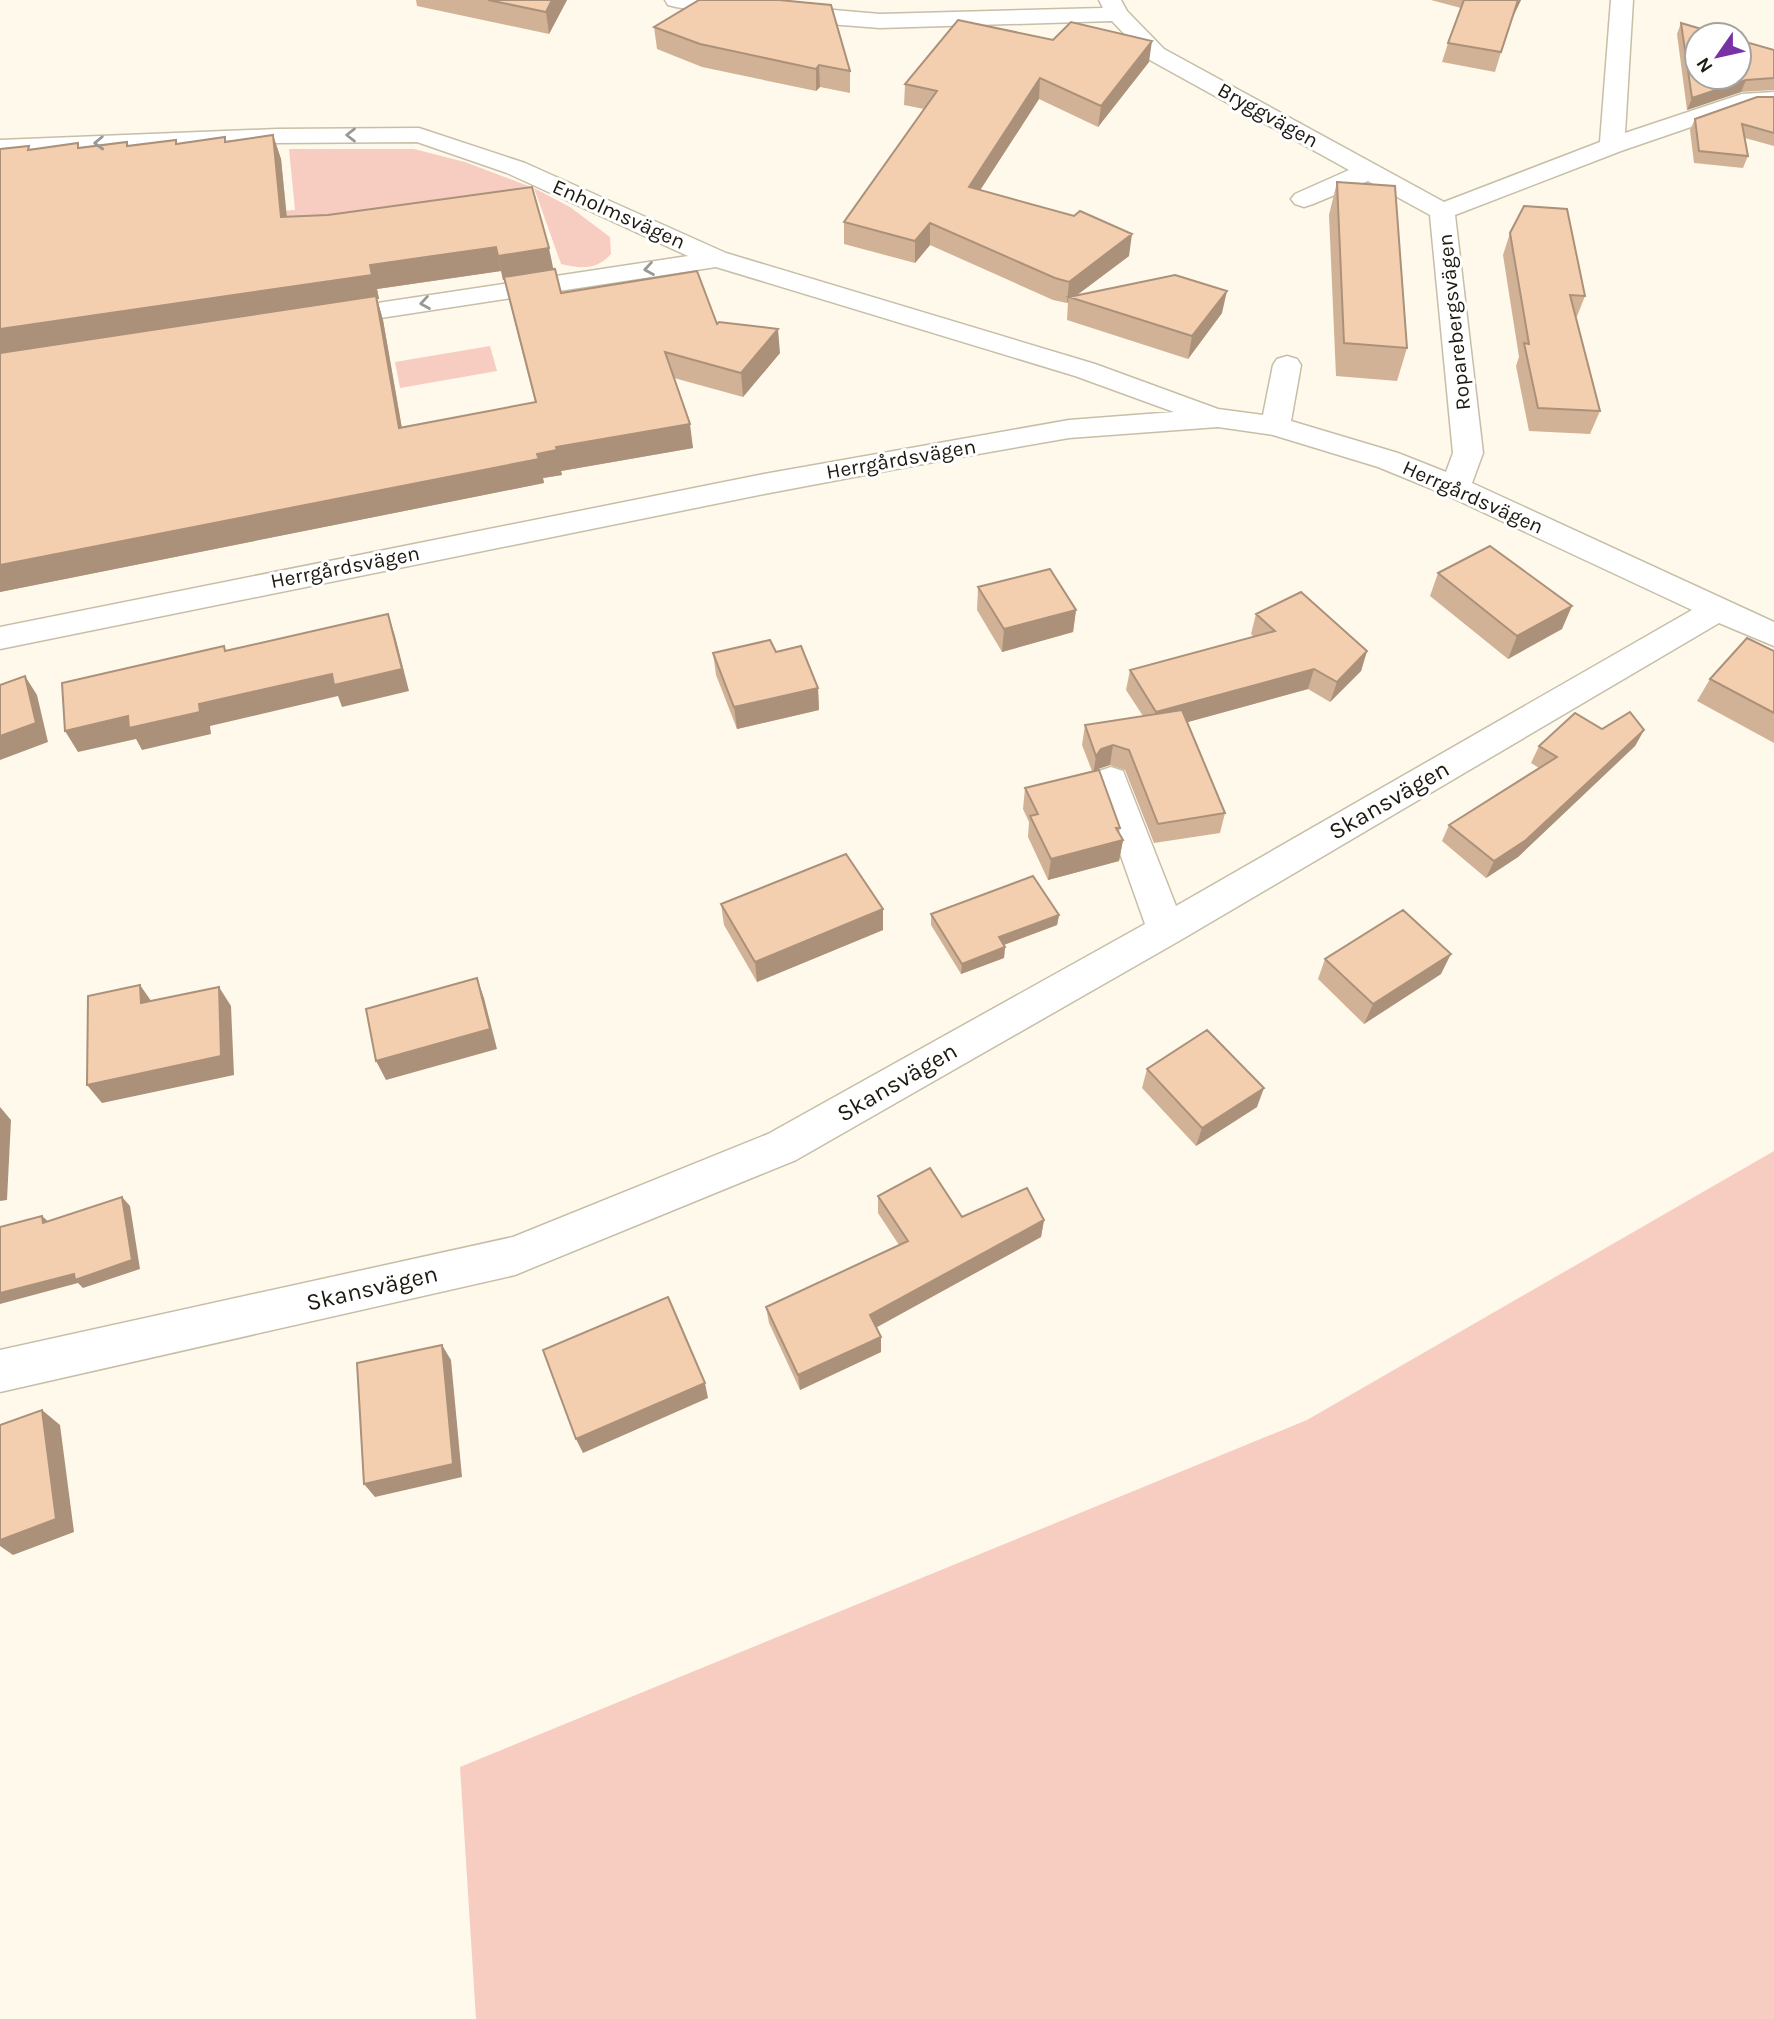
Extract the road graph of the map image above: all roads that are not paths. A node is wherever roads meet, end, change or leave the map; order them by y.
1 (676, 0) edge
2 (1622, 0) edge
3 (1114, 7) edge
4 (1774, 99) edge
5 (1612, 146) junction
6 (0, 147) edge
7 (1369, 171) junction
8 (1304, 200) dead end
9 (1442, 211) junction
10 (717, 259) junction
11 (303, 321) edge
12 (1287, 365) dead end
13 (1219, 418) junction
14 (1276, 426) junction
15 (1455, 487) junction
16 (1718, 609) junction
17 (1774, 635) edge
18 (0, 638) edge
19 (1111, 780) dead end
20 (1166, 930) junction
21 (0, 1371) edge

1 - 3 street
2 - 5 street
3 - 7 street, Bryggvägen
4 - 5 street, Roparebergsvägen
5 - 9 street, Roparebergsvägen
10 -> 6 street, Enholmsvägen
7 - 8 street
7 - 9 street, Bryggvägen
9 - 15 street, Roparebergsvägen
10 -> 11 street
10 - 13 street, Enholmsvägen
12 - 14 street
13 - 14 street, Herrgårdsvägen
13 - 18 street, Herrgårdsvägen
14 - 15 street, Herrgårdsvägen
15 - 16 street, Herrgårdsvägen
16 - 17 street, Herrgårdsvägen
16 - 20 street, Skansvägen
19 - 20 street
20 - 21 street, Skansvägen

